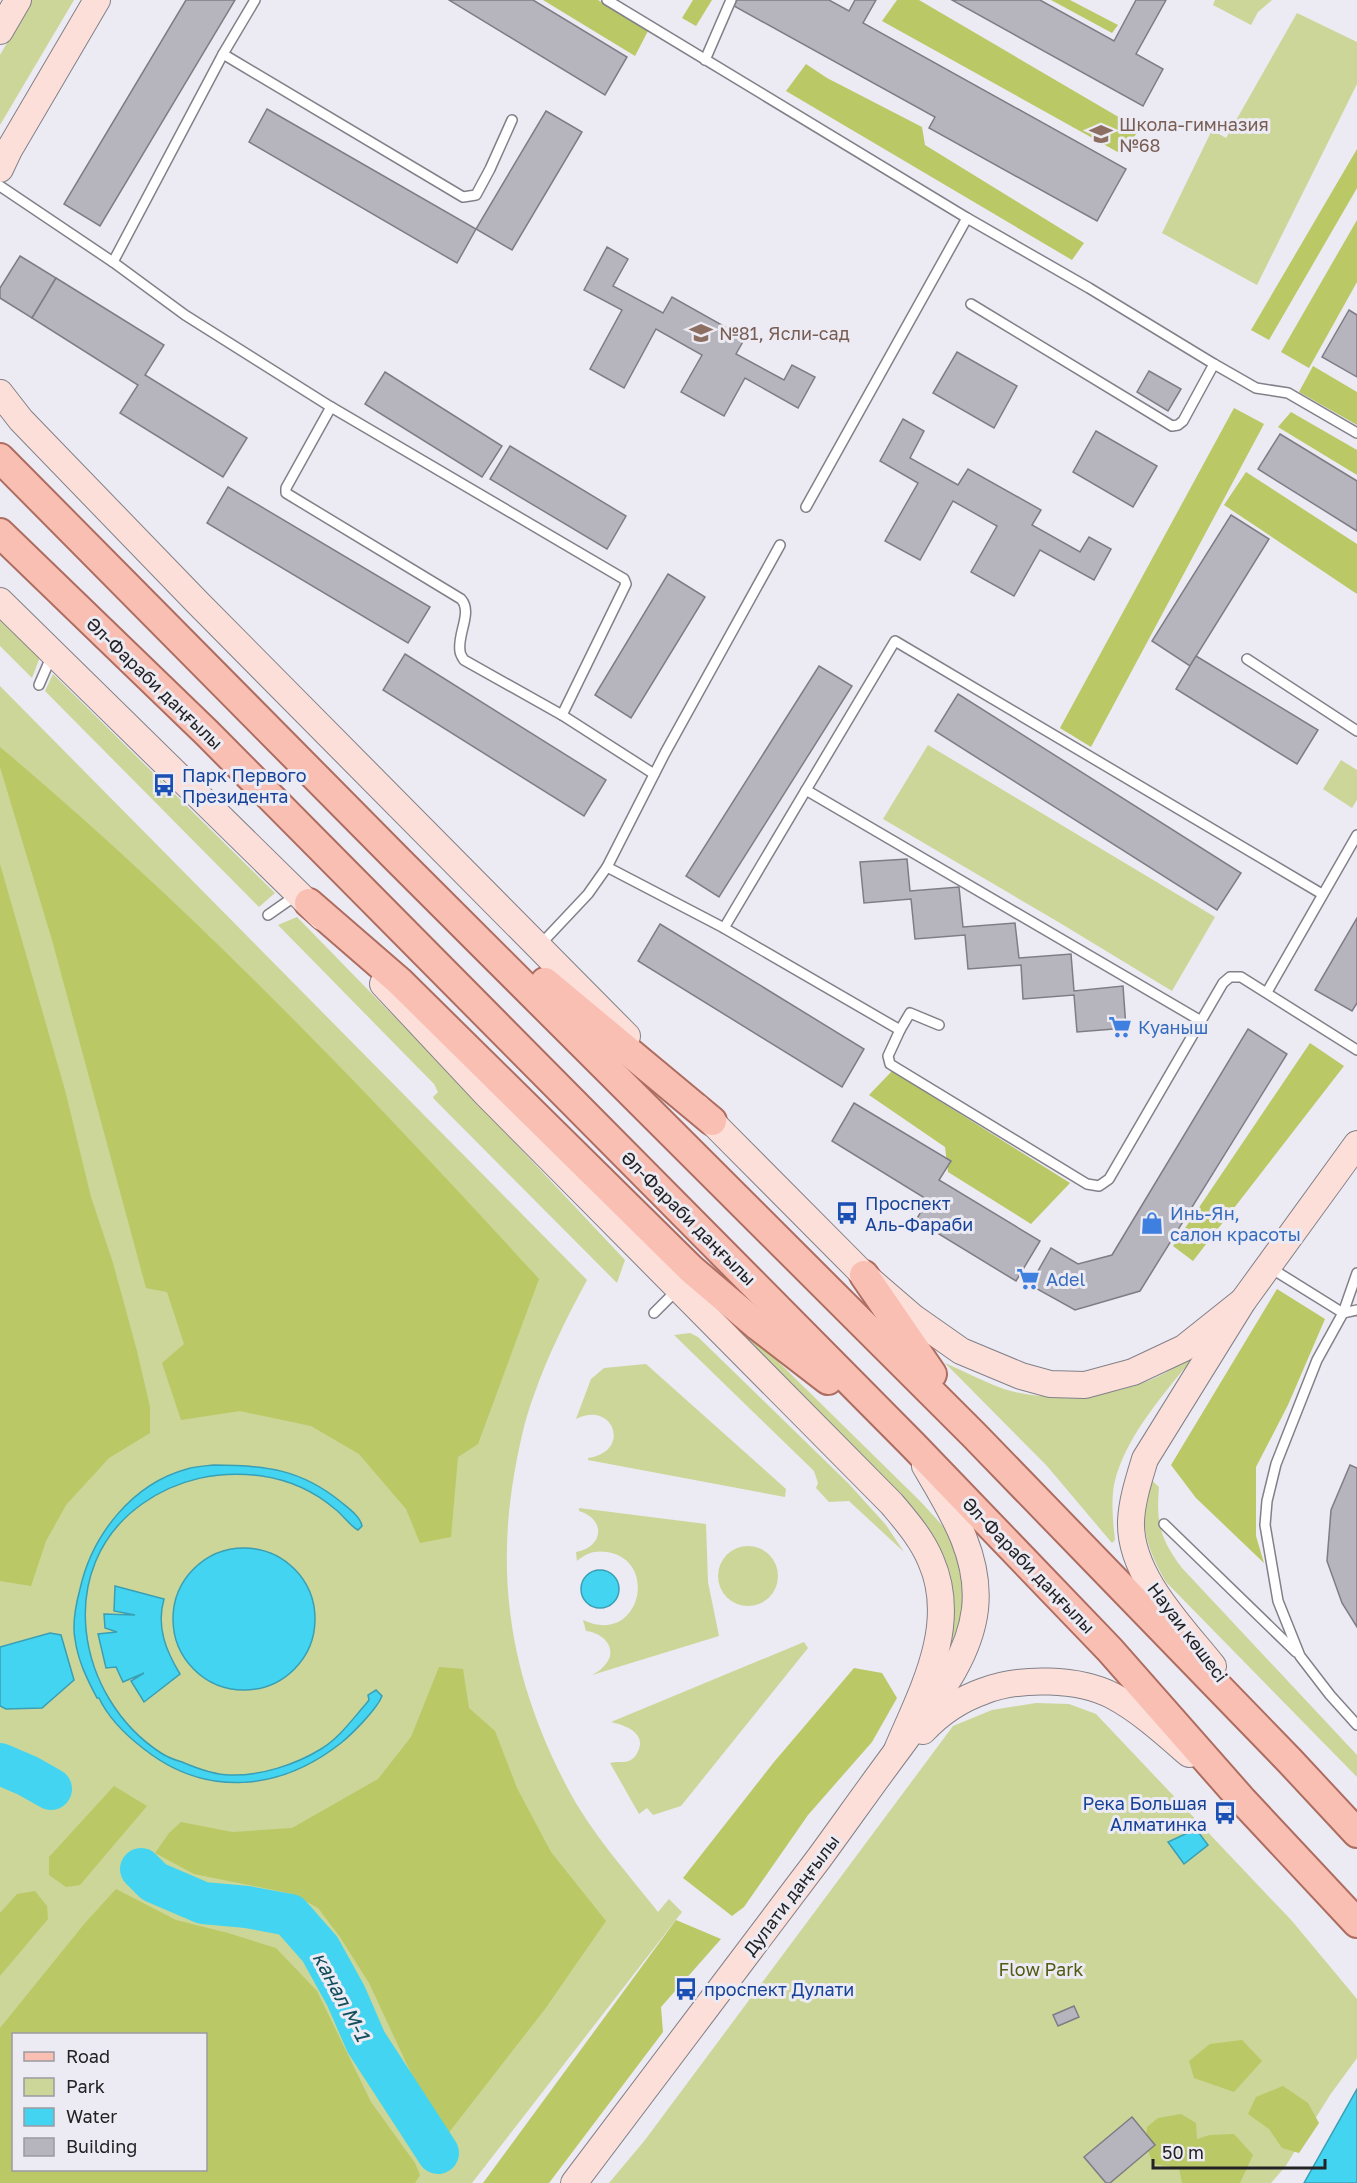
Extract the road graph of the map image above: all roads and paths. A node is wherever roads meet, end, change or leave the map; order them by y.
1 (18, 0) edge
2 (97, 0) edge
3 (255, 0) edge
4 (607, 0) edge
5 (731, 0) edge
6 (0, 31) edge
7 (223, 54) junction
8 (705, 60) junction
9 (512, 120) dead end
10 (0, 169) edge
11 (0, 186) edge
12 (967, 218) junction
13 (112, 262) junction
14 (971, 304) dead end
15 (1214, 364) junction
16 (0, 393) edge
17 (331, 407) junction
18 (1357, 433) edge
19 (0, 458) edge
20 (806, 507) dead end
21 (0, 533) edge
22 (780, 545) dead end
23 (0, 601) edge
24 (53, 652) junction
25 (1247, 659) dead end
26 (39, 685) dead end
27 (562, 715) junction
28 (1357, 731) edge
29 (654, 774) junction
30 (806, 790) junction
31 (1357, 835) edge
32 (399, 860) junction
33 (607, 867) junction
34 (1322, 894) junction
35 (304, 898) junction
36 (268, 915) dead end
37 (724, 928) junction
38 (539, 947) junction
39 (1267, 992) junction
40 (1202, 1021) junction
41 (939, 1025) dead end
42 (900, 1030) junction
43 (1357, 1050) edge
44 (712, 1121) junction
45 (1357, 1144) edge
46 (1269, 1267) junction
47 (1357, 1273) edge
48 (864, 1275) junction
49 (679, 1288) junction
50 (1243, 1301) junction
51 (1357, 1310) edge
52 (654, 1313) dead end
53 (1343, 1313) junction
54 (974, 1435) junction
55 (913, 1445) junction
56 (1164, 1524) dead end
57 (1300, 1656) junction
58 (1357, 1725) edge
59 (897, 1750) junction
60 (1289, 1760) junction
61 (878, 1780) junction
62 (1243, 1801) junction
63 (1357, 1833) edge
64 (1357, 1923) edge
65 (574, 2183) edge

1 - 6 street
2 - 10 street
3 - 7 lane
4 - 8 lane
5 - 8 lane
7 - 9 lane
7 - 13 lane
8 - 12 lane
11 - 13 lane
12 - 15 lane
12 - 20 lane
13 - 17 lane
14 - 15 lane
15 - 18 lane
16 - 38 street
17 - 27 lane
17 - 27 lane
19 - 32 main road
21 - 55 main road, Әл-Фараби даңғылы
22 - 29 lane
23 - 24 street
24 - 26 lane
24 - 35 street
25 - 28 lane
27 - 29 lane
29 - 33 lane
30 - 34 lane
30 - 37 lane
30 - 40 lane
31 - 34 lane
32 - 44 main road
32 - 54 main road
33 - 37 lane
33 - 38 lane
34 - 39 lane
35 - 36 lane
35 - 49 street
35 - 55 main road
37 - 42 lane
38 - 44 street
39 - 40 lane
39 - 43 lane
40 - 42 lane
41 - 42 lane
44 - 48 street
45 - 46 street, Науаи көшесі
46 - 50 street, Науаи көшесі
46 - 53 lane
47 - 53 lane
48 - 50 street, Науаи көшесі
48 - 54 main road
49 - 52 lane
49 - 59 street
50 - 60 street, Науаи көшесі
51 - 53 lane
53 - 57 lane
54 - 60 main road
55 - 59 street
55 - 62 main road, Әл-Фараби даңғылы
56 - 57 lane
57 - 58 lane
59 - 61 street
60 - 63 main road
61 - 62 street
61 - 65 street, Дулати даңғылы
62 - 64 main road, Әл-Фараби даңғылы

